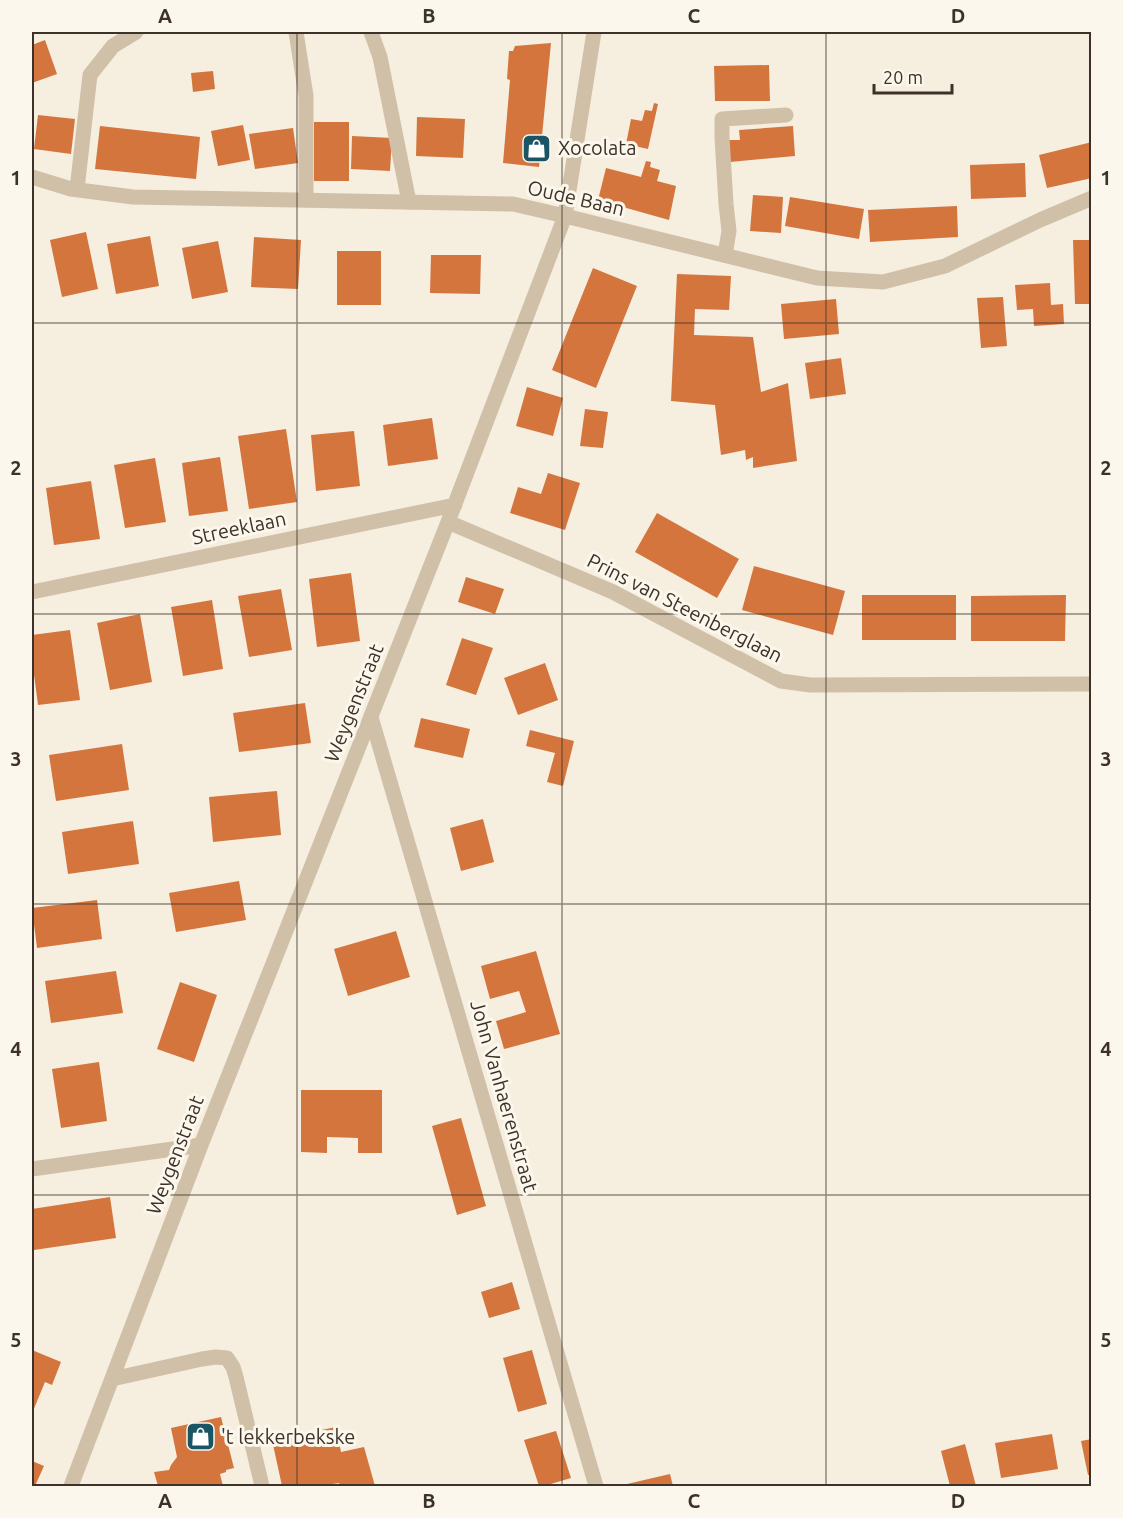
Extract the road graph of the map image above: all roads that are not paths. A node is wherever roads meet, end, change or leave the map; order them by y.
1 (136, 32) edge
2 (296, 32) edge
3 (371, 32) edge
4 (594, 32) edge
5 (786, 115) dead end
6 (32, 177) edge
7 (77, 189) junction
8 (1092, 198) edge
9 (306, 200) junction
10 (409, 202) junction
11 (565, 216) junction
12 (725, 255) junction
13 (455, 505) junction
14 (448, 522) junction
15 (32, 592) edge
16 (1092, 684) edge
17 (371, 717) junction
18 (201, 1145) junction
19 (32, 1168) edge
20 (112, 1379) junction
21 (71, 1486) edge
22 (262, 1486) edge
23 (596, 1486) edge

1 - 7 street
2 - 9 street
3 - 10 street
4 - 11 street, Weygenstraat
5 - 12 street
6 - 7 street, Oude Baan
7 - 9 street, Oude Baan
8 - 12 street, Oude Baan
9 - 10 street, Oude Baan
10 - 11 street, Oude Baan
11 - 12 street, Oude Baan
11 - 13 street, Weygenstraat
13 - 14 street, Weygenstraat
13 - 15 street, Streeklaan
14 - 16 street, Prins van Steenberglaan
14 - 17 street, Weygenstraat
17 - 18 street, Weygenstraat
17 - 23 street, John Vanhaerenstraat
18 - 19 street
18 - 20 street, Weygenstraat
20 - 21 street, Weygenstraat
20 - 22 street

